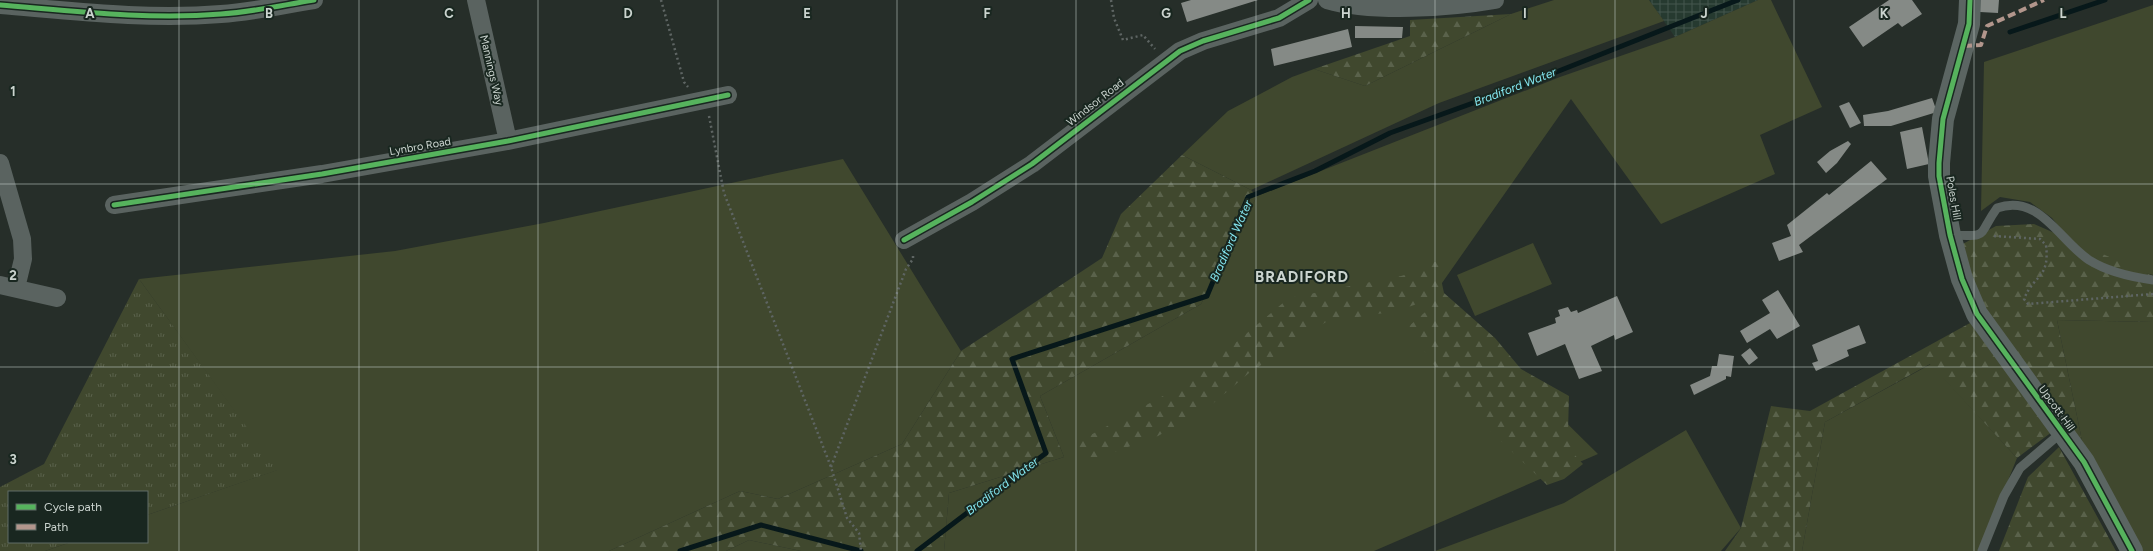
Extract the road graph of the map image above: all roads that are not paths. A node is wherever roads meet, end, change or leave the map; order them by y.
1 (314, 0) edge
2 (476, 0) edge
3 (1309, 0) edge
4 (1328, 0) edge
5 (1495, 0) edge
6 (1970, 0) edge
7 (2, 7) edge
8 (728, 95) dead end
9 (508, 141) junction
10 (0, 163) edge
11 (114, 206) dead end
12 (1950, 235) junction
13 (904, 240) road end
14 (1962, 279) joint
15 (2153, 280) edge
16 (8, 287) edge
17 (57, 298) dead end
18 (2062, 432) junction
19 (1982, 551) edge
20 (2132, 551) edge

1 - 7 street
2 - 9 street, Mannings Way
3 - 13 street, Windsor Road
4 - 5 street
6 - 12 street, Poles Hill
8 - 9 street, Lynbro Road
9 - 11 street, Lynbro Road
10 - 16 street
12 - 14 street, Poles Hill
12 - 15 lane
14 - 18 street, Upcott Hill
16 - 17 street
18 - 19 lane
18 - 20 street, Upcott Hill

